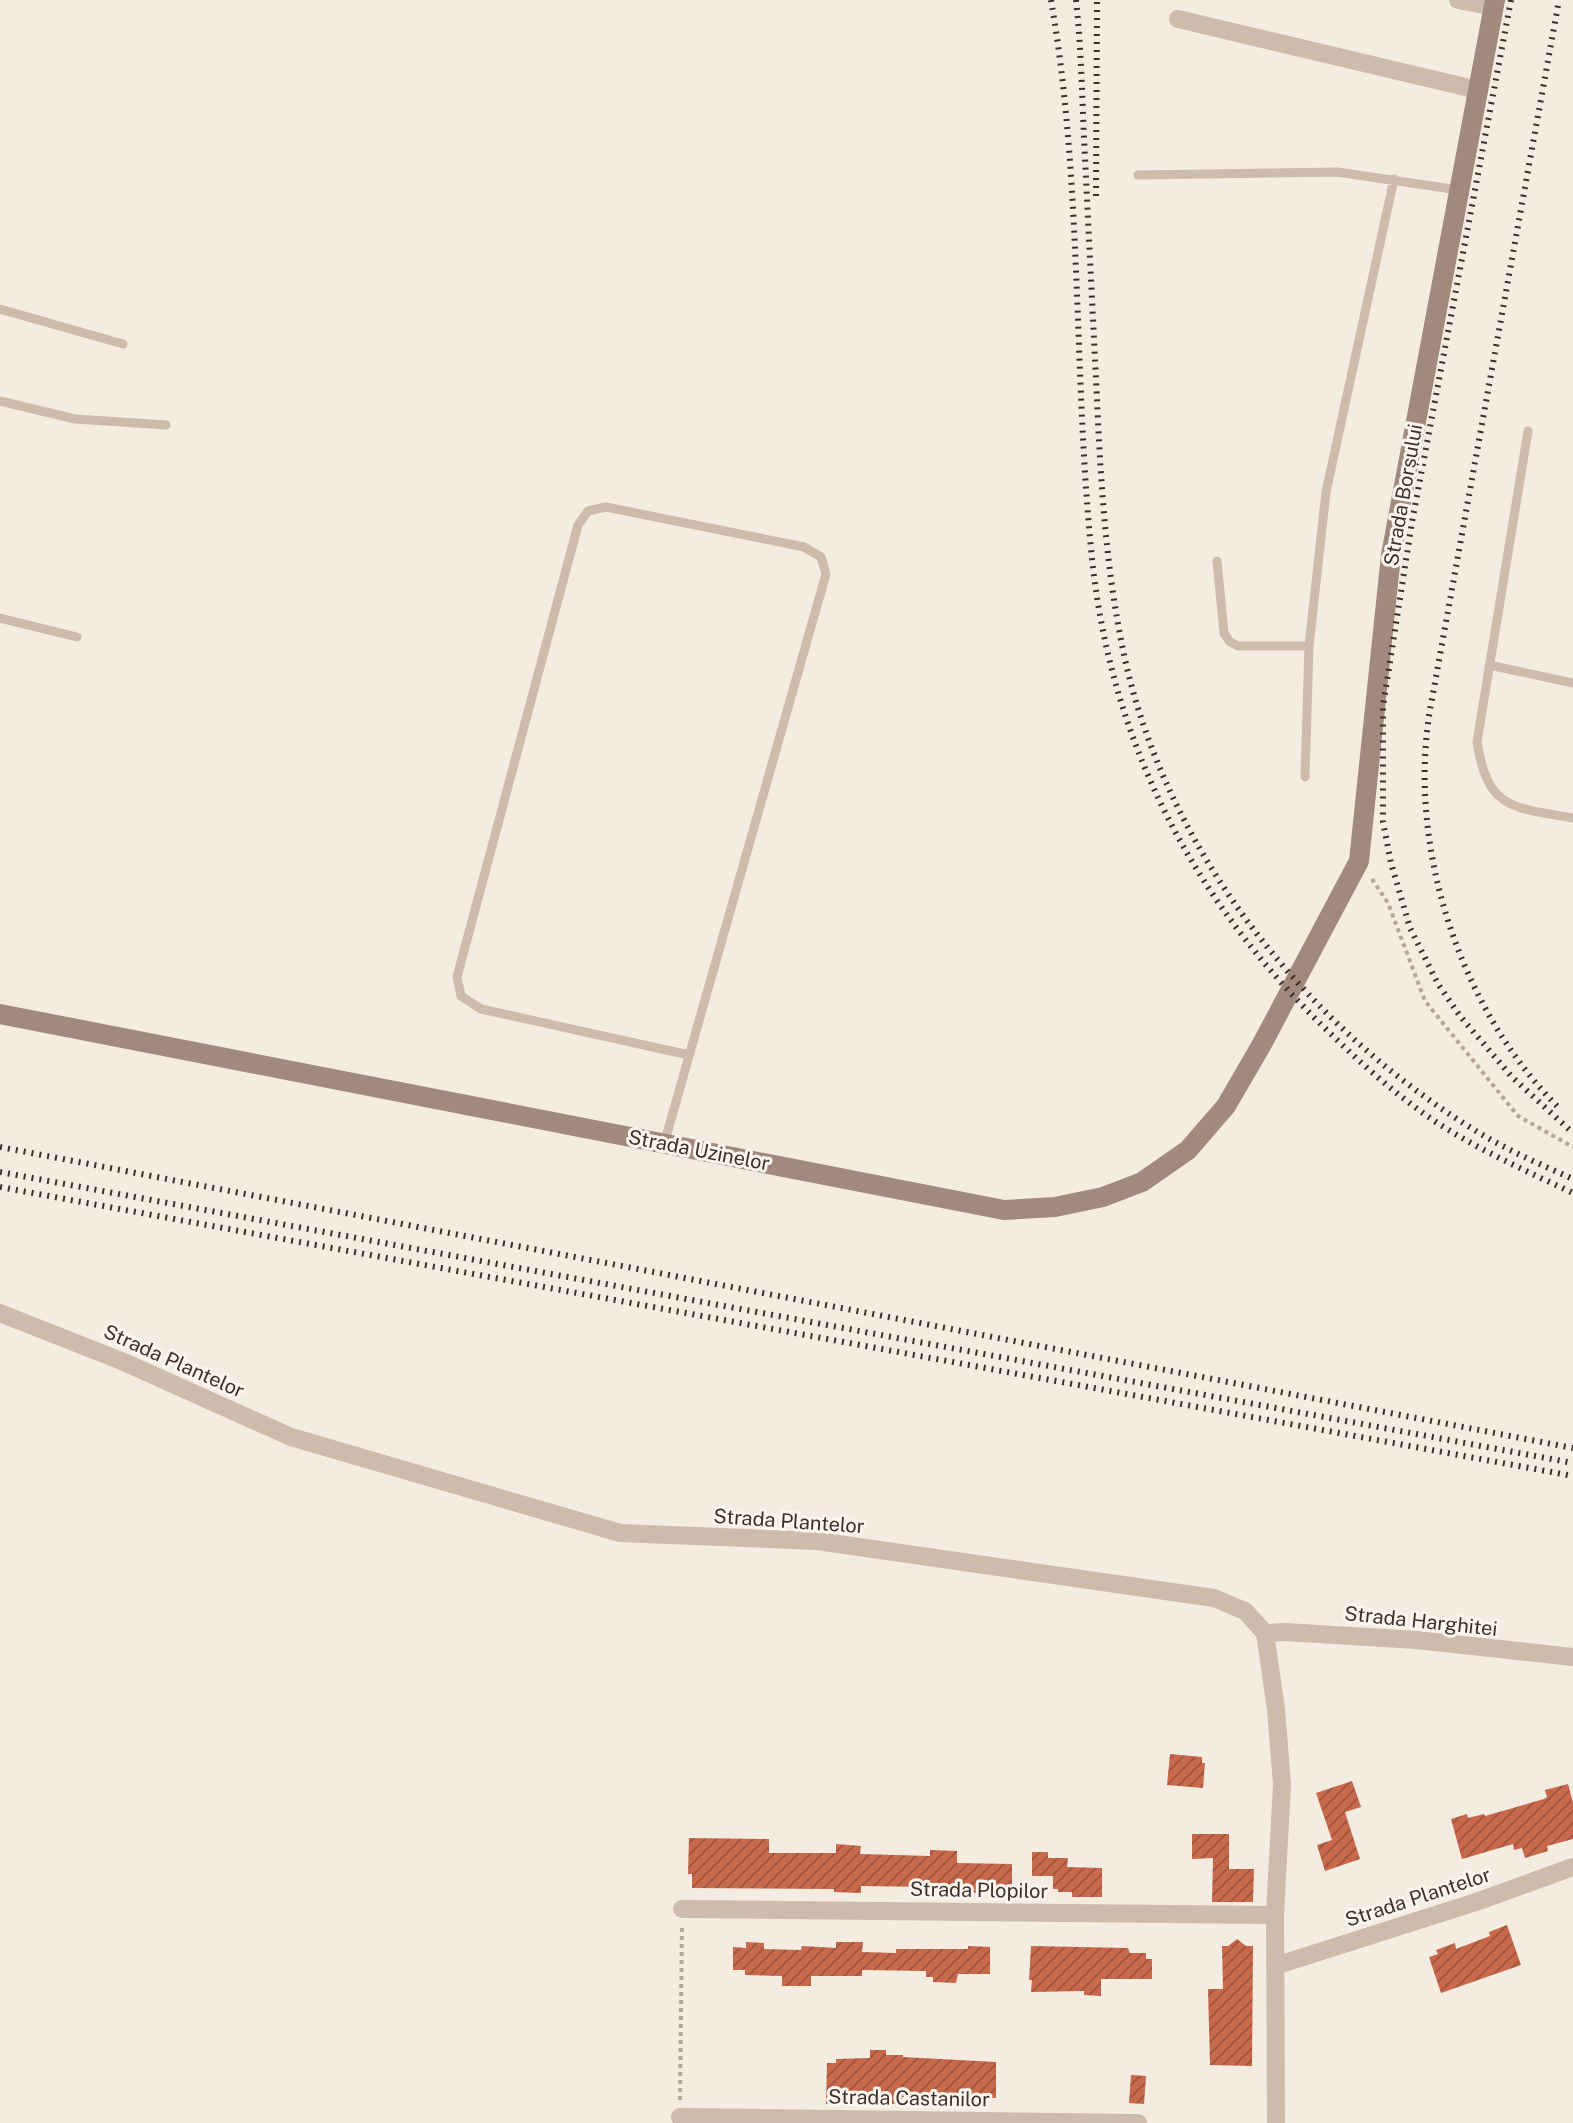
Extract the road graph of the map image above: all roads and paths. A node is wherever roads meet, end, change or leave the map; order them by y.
1 (1458, 0) edge
2 (1495, 3) edge
3 (1178, 19) dead end
4 (1478, 90) junction
5 (1138, 175) dead end
6 (1394, 179) junction
7 (1459, 190) junction
8 (0, 309) edge
9 (123, 344) dead end
10 (0, 401) edge
11 (166, 425) dead end
12 (1528, 431) dead end
13 (1217, 561) dead end
14 (0, 618) edge
15 (77, 637) dead end
16 (1309, 646) junction
17 (1489, 665) junction
18 (1573, 683) edge
19 (1305, 777) dead end
20 (1573, 818) edge
21 (1359, 861) junction
22 (1295, 979) joint
23 (0, 1014) edge
24 (689, 1055) junction
25 (664, 1144) junction
26 (1573, 1147) edge
27 (0, 1313) edge
28 (1265, 1633) junction
29 (1573, 1657) edge
30 (1573, 1867) edge
31 (682, 1909) joint
32 (1275, 1915) junction
33 (1275, 1966) junction
34 (680, 2117) joint
35 (1138, 2123) edge
36 (1276, 2123) edge

1 - 2 street
2 - 4 street, Strada Borșului
3 - 4 street
4 - 7 street, Strada Borșului
5 - 6 lane
6 - 7 lane
6 - 16 lane
7 - 21 street, Strada Borșului
8 - 9 lane
10 - 11 lane
12 - 17 lane
13 - 16 lane
14 - 15 lane
16 - 19 lane
17 - 18 lane
17 - 20 lane
21 - 22 street, Strada Borșului
21 - 26 path
22 - 25 street, Strada Uzinelor
23 - 25 street, Strada Uzinelor
24 - 24 lane
24 - 25 lane
27 - 28 street, Strada Plantelor
28 - 29 street, Strada Harghitei
28 - 32 street
30 - 33 street, Strada Plantelor
31 - 32 street, Strada Plopilor
31 - 34 path
32 - 33 street
33 - 36 street
34 - 35 street, Strada Castanilor

